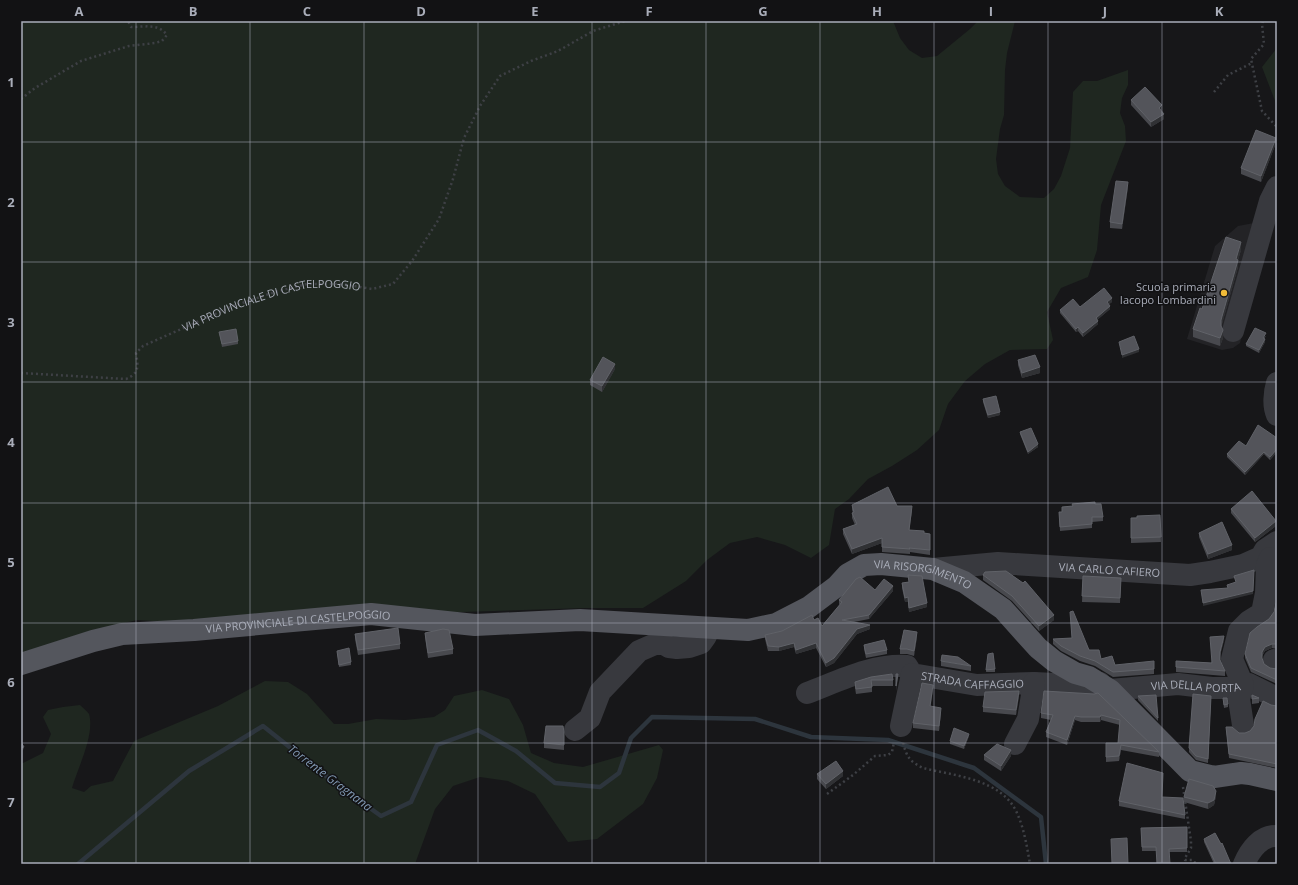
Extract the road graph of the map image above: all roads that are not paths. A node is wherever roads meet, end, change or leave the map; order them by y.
1 (1277, 187) edge
2 (1233, 331) dead end
3 (1277, 383) edge
4 (1277, 415) edge
5 (1272, 551) edge
6 (932, 569) junction
7 (580, 620) joint
8 (709, 628) junction
9 (21, 664) edge
10 (912, 674) junction
11 (1034, 683) junction
12 (1243, 685) junction
13 (1105, 687) junction
14 (807, 693) dead end
15 (1277, 698) edge
16 (1243, 725) dead end
17 (575, 730) dead end
18 (901, 731) road end
19 (1014, 744) dead end
20 (1277, 780) edge
21 (1277, 838) edge
22 (1246, 859) edge

1 - 2 street
3 - 4 street
5 - 6 street, VIA CARLO CAFIERO
5 - 12 street
6 - 8 main road, VIA RISORGIMENTO
6 - 13 main road, VIA RISORGIMENTO
7 - 8 main road, VIA RISORGIMENTO
7 - 9 main road, VIA PROVINCIALE DI CASTELPOGGIO
8 - 17 street
10 - 11 street, STRADA CAFFAGGIO
10 - 14 street, STRADA CAFFAGGIO
10 - 18 street, STRADA CAFFAGGIO
11 - 13 street, STRADA CAFFAGGIO
11 - 19 street, STRADA CAFFAGGIO
12 - 13 street, VIA DELLA PORTA
12 - 15 street, VIA DELLA PORTA
12 - 16 street
13 - 20 main road, VIA RISORGIMENTO
21 - 22 street

